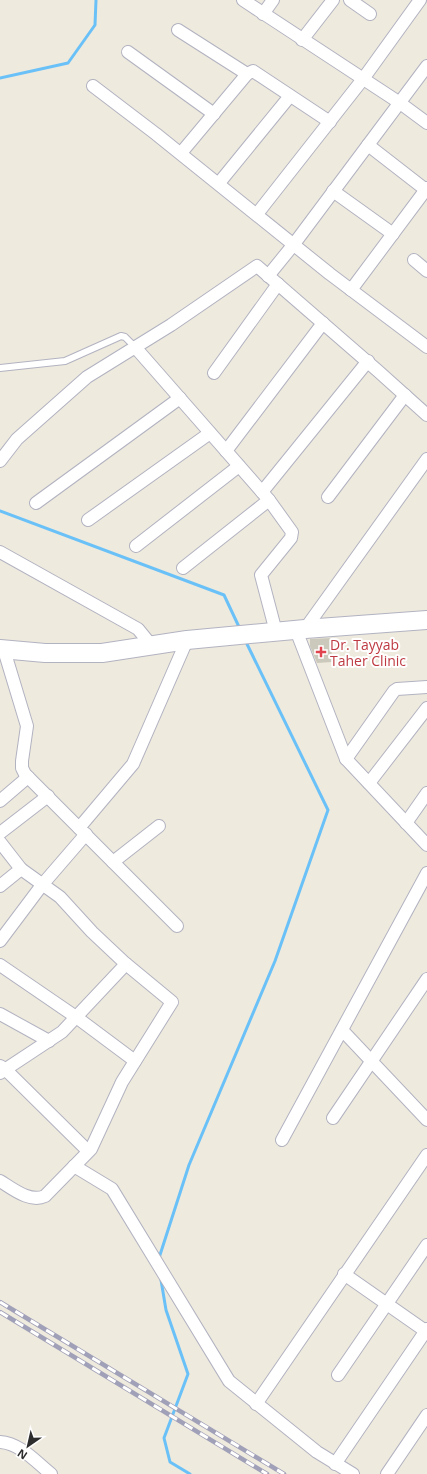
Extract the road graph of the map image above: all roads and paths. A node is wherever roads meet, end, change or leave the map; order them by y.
1 (243, 0) edge
2 (273, 0) edge
3 (334, 0) edge
4 (350, 0) edge
5 (420, 0) edge
6 (263, 14) junction
7 (370, 14) dead end
8 (178, 30) dead end
9 (302, 40) junction
10 (128, 52) dead end
11 (427, 66) edge
12 (247, 74) junction
13 (363, 79) junction
14 (92, 86) dead end
15 (290, 96) junction
16 (400, 103) junction
17 (214, 114) junction
18 (330, 122) junction
19 (427, 123) edge
20 (368, 145) junction
21 (181, 153) junction
22 (219, 183) junction
23 (426, 189) edge
24 (333, 191) junction
25 (257, 214) junction
26 (393, 234) junction
27 (294, 244) junction
28 (414, 260) dead end
29 (427, 271) edge
30 (268, 276) junction
31 (278, 284) junction
32 (351, 290) junction
33 (323, 323) junction
34 (135, 347) junction
35 (427, 347) edge
36 (368, 361) junction
37 (0, 368) edge
38 (214, 374) dead end
39 (405, 395) junction
40 (180, 398) junction
41 (427, 415) edge
42 (210, 433) junction
43 (226, 451) junction
44 (427, 459) edge
45 (0, 461) edge
46 (239, 466) junction
47 (266, 496) junction
48 (328, 497) dead end
49 (36, 504) dead end
50 (88, 520) dead end
51 (136, 546) dead end
52 (0, 552) edge
53 (183, 568) dead end
54 (427, 620) edge
55 (300, 629) junction
56 (268, 632) junction
57 (187, 640) junction
58 (151, 645) junction
59 (2, 649) edge
60 (427, 687) edge
61 (427, 708) edge
62 (346, 759) junction
63 (28, 777) junction
64 (369, 783) junction
65 (427, 794) edge
66 (48, 796) junction
67 (0, 801) edge
68 (406, 823) junction
69 (159, 826) dead end
70 (82, 831) junction
71 (0, 833) edge
72 (0, 842) edge
73 (427, 845) edge
74 (113, 862) junction
75 (21, 869) junction
76 (427, 873) edge
77 (42, 885) junction
78 (0, 886) edge
79 (177, 926) dead end
80 (0, 941) edge
81 (126, 964) junction
82 (0, 965) edge
83 (427, 979) edge
84 (0, 1014) edge
85 (76, 1017) junction
86 (342, 1030) junction
87 (49, 1041) junction
88 (135, 1061) junction
89 (372, 1062) junction
90 (2, 1069) edge
91 (333, 1118) dead end
92 (427, 1120) edge
93 (282, 1140) dead end
94 (88, 1152) junction
95 (427, 1155) edge
96 (74, 1166) junction
97 (0, 1181) edge
98 (427, 1245) edge
99 (344, 1274) junction
100 (386, 1304) junction
101 (427, 1331) edge
102 (338, 1375) dead end
103 (256, 1404) junction
104 (427, 1414) edge
105 (0, 1442) edge
106 (335, 1464) junction
107 (51, 1474) edge
108 (353, 1474) edge
109 (386, 1474) edge

1 - 6 street
2 - 6 street
3 - 9 street
4 - 7 street
5 - 13 street
6 - 9 street
8 - 12 street
9 - 13 street
10 - 17 street
11 - 16 street
12 - 15 street
12 - 17 street
13 - 16 street
13 - 18 street
14 - 21 street
15 - 18 street
15 - 22 street
16 - 19 street
16 - 20 street
17 - 21 street
18 - 25 street
20 - 23 street
20 - 24 street
21 - 22 street
22 - 25 street
23 - 26 street
24 - 26 street
24 - 27 street
25 - 27 street
26 - 32 street
27 - 30 street
27 - 32 street
28 - 29 street
30 - 31 street
30 - 34 street
31 - 33 street
31 - 38 street
32 - 35 street
33 - 36 street
33 - 43 street
34 - 37 lane
34 - 40 street
34 - 45 street
36 - 39 street
36 - 47 street
39 - 41 street
39 - 48 street
40 - 42 street
40 - 49 street
42 - 43 street
42 - 50 street
43 - 46 street
44 - 55 street
46 - 47 street
46 - 51 street
47 - 53 street
47 - 56 street
52 - 58 street
54 - 55 street
55 - 56 street
55 - 62 street
56 - 57 street
57 - 58 street
57 - 70 street
58 - 59 street
59 - 63 street
60 - 62 street
61 - 64 street
62 - 64 street
63 - 66 street
63 - 67 street
64 - 68 street
65 - 68 street
66 - 70 street
66 - 71 street
68 - 73 street
69 - 74 street
70 - 74 street
70 - 77 street
72 - 75 street
74 - 79 street
75 - 77 street
75 - 78 street
76 - 86 street
77 - 80 street
77 - 81 street
81 - 85 street
81 - 88 street
82 - 85 street
83 - 89 street
84 - 87 street
85 - 87 street
85 - 88 street
86 - 89 street
86 - 93 street
87 - 90 street
88 - 94 street
89 - 91 street
89 - 92 street
90 - 94 street
94 - 96 street
95 - 99 street
96 - 97 street
96 - 103 street
98 - 100 street
99 - 100 street
99 - 103 street
100 - 101 street
100 - 102 street
101 - 106 street
103 - 106 street
104 - 109 street
105 - 107 street
106 - 108 street

